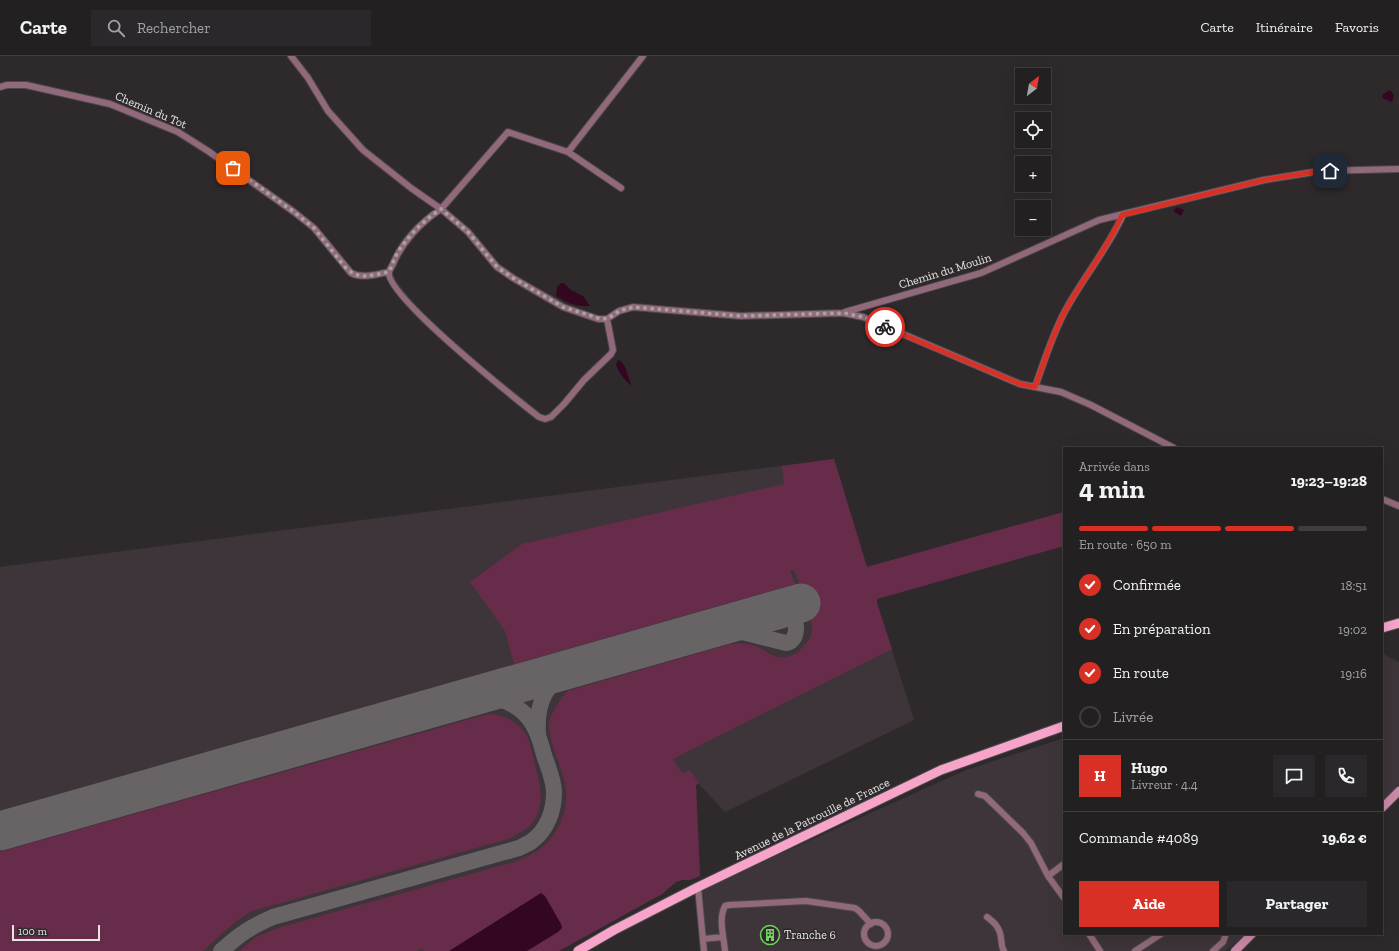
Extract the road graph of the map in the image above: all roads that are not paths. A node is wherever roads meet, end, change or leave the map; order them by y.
1 (291, 56) edge
2 (643, 56) edge
3 (0, 87) edge
4 (568, 152) junction
5 (1399, 169) edge
6 (620, 188) dead end
7 (441, 209) junction
8 (1122, 215) junction
9 (389, 272) junction
10 (844, 313) junction
11 (607, 319) junction
12 (1035, 387) junction
13 (1172, 447) edge
14 (1383, 499) edge
15 (1399, 506) edge
16 (1399, 623) edge
17 (1383, 628) edge
18 (1063, 726) edge
19 (1399, 792) edge
20 (978, 794) dead end
21 (1383, 807) edge
22 (1063, 865) edge
23 (1048, 876) junction
24 (698, 887) junction
25 (1063, 897) edge
26 (988, 917) dead end
27 (871, 924) junction
28 (1090, 935) edge
29 (1159, 935) edge
30 (1226, 935) edge
31 (1251, 935) edge
32 (723, 937) junction
33 (703, 939) junction
34 (874, 949) edge
35 (578, 951) edge
36 (704, 951) edge
37 (725, 951) edge
38 (1004, 951) edge
39 (1100, 951) edge
40 (1135, 951) edge
41 (1213, 951) edge
42 (1235, 951) edge

1 - 7 street
2 - 4 street
3 - 9 street, Chemin du Tot
4 - 6 street
4 - 7 street
5 - 8 street, Chemin du Moulin
7 - 9 street
7 - 11 street
8 - 10 street, Chemin du Moulin
8 - 12 street
9 - 11 street
10 - 11 street
10 - 12 street
12 - 13 street
14 - 15 street
16 - 17 main road
18 - 24 main road, Avenue de la Patrouille de France
19 - 21 street
20 - 23 street
22 - 23 street
23 - 25 street
24 - 33 street
24 - 35 main road, Avenue de la Patrouille de France
26 - 38 street
27 - 32 street
27 - 34 street
27 - 34 street
28 - 39 street
29 - 40 street
30 - 41 street
31 - 42 street
32 - 33 street
32 - 37 street
33 - 36 street

